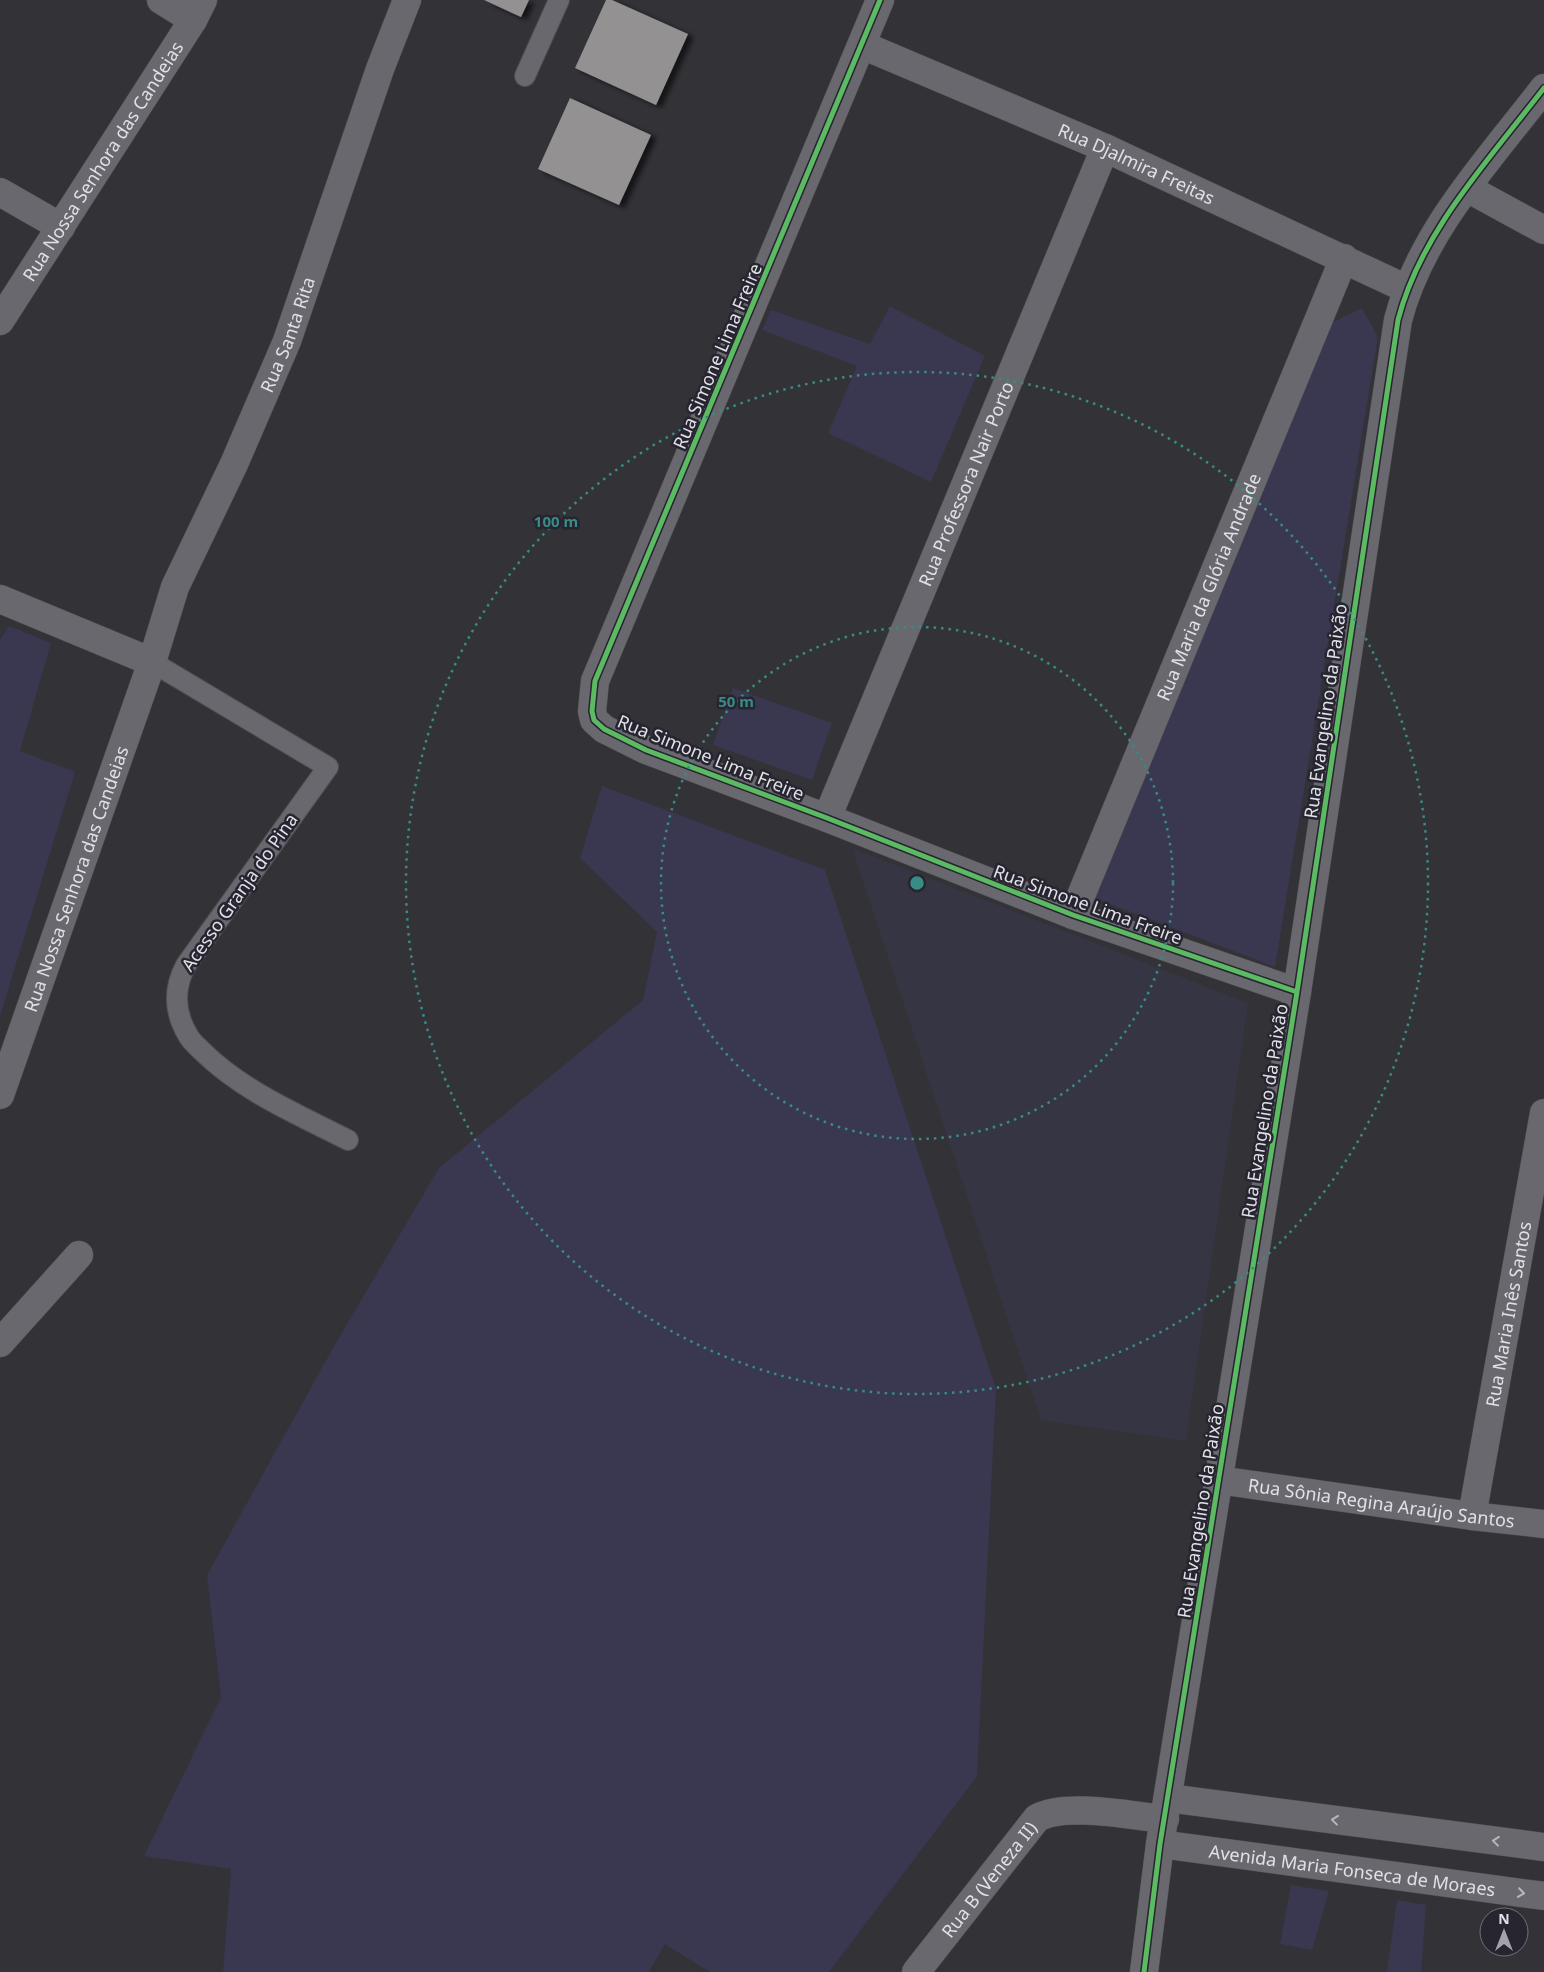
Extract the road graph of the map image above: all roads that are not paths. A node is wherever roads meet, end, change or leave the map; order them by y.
1 (161, 0) edge
2 (407, 0) edge
3 (559, 0) edge
4 (880, 0) edge
5 (198, 10) edge
6 (862, 45) junction
7 (525, 76) dead end
8 (1544, 88) edge
9 (1105, 148) junction
10 (1466, 188) junction
11 (0, 192) edge
12 (61, 227) junction
13 (1544, 230) edge
14 (1344, 258) junction
15 (1407, 289) junction
16 (0, 320) edge
17 (0, 599) edge
18 (152, 662) junction
19 (827, 818) junction
20 (1073, 915) junction
21 (1297, 992) junction
22 (0, 1095) edge
23 (1544, 1113) edge
24 (348, 1140) dead end
25 (79, 1255) dead end
26 (0, 1344) edge
27 (1218, 1480) junction
28 (1472, 1516) junction
29 (1544, 1524) edge
30 (1164, 1821) junction
31 (1544, 1847) edge
32 (1544, 1896) edge
33 (916, 1972) edge
34 (1144, 1972) edge

1 - 5 street
2 - 18 street, Rua Santa Rita
3 - 7 lane
4 - 6 street, Rua Simone Lima Freire
5 - 12 street, Rua Nossa Senhora das Candeias
6 - 9 street, Rua Djalmira Freitas
6 - 19 street, Rua Simone Lima Freire
8 - 10 street, Rua Evangelino da Paixão
9 - 14 street, Rua Djalmira Freitas
9 - 19 street, Rua Professora Nair Porto
10 - 13 street
10 - 15 street, Rua Evangelino da Paixão
11 - 12 street
12 - 16 street, Rua Nossa Senhora das Candeias
14 - 15 street, Rua Djalmira Freitas
14 - 20 street, Rua Maria da Glória Andrade
15 - 21 street, Rua Evangelino da Paixão
17 - 18 street
18 - 22 street, Rua Nossa Senhora das Candeias
18 - 24 lane, Acesso Granja do Pina
19 - 20 street, Rua Simone Lima Freire
20 - 21 street, Rua Simone Lima Freire
21 - 27 street, Rua Evangelino da Paixão
23 - 28 street, Rua Maria Inês Santos
25 - 26 street
27 - 28 street, Rua Sônia Regina Araújo Santos
27 - 30 street, Rua Evangelino da Paixão
28 - 29 street, Rua Sônia Regina Araújo Santos
31 -> 30 street
30 -> 32 street, Avenida Maria Fonseca de Moraes
30 - 33 street, Rua B (Veneza II)
30 - 34 street, Rua Evangelino da Paixão

